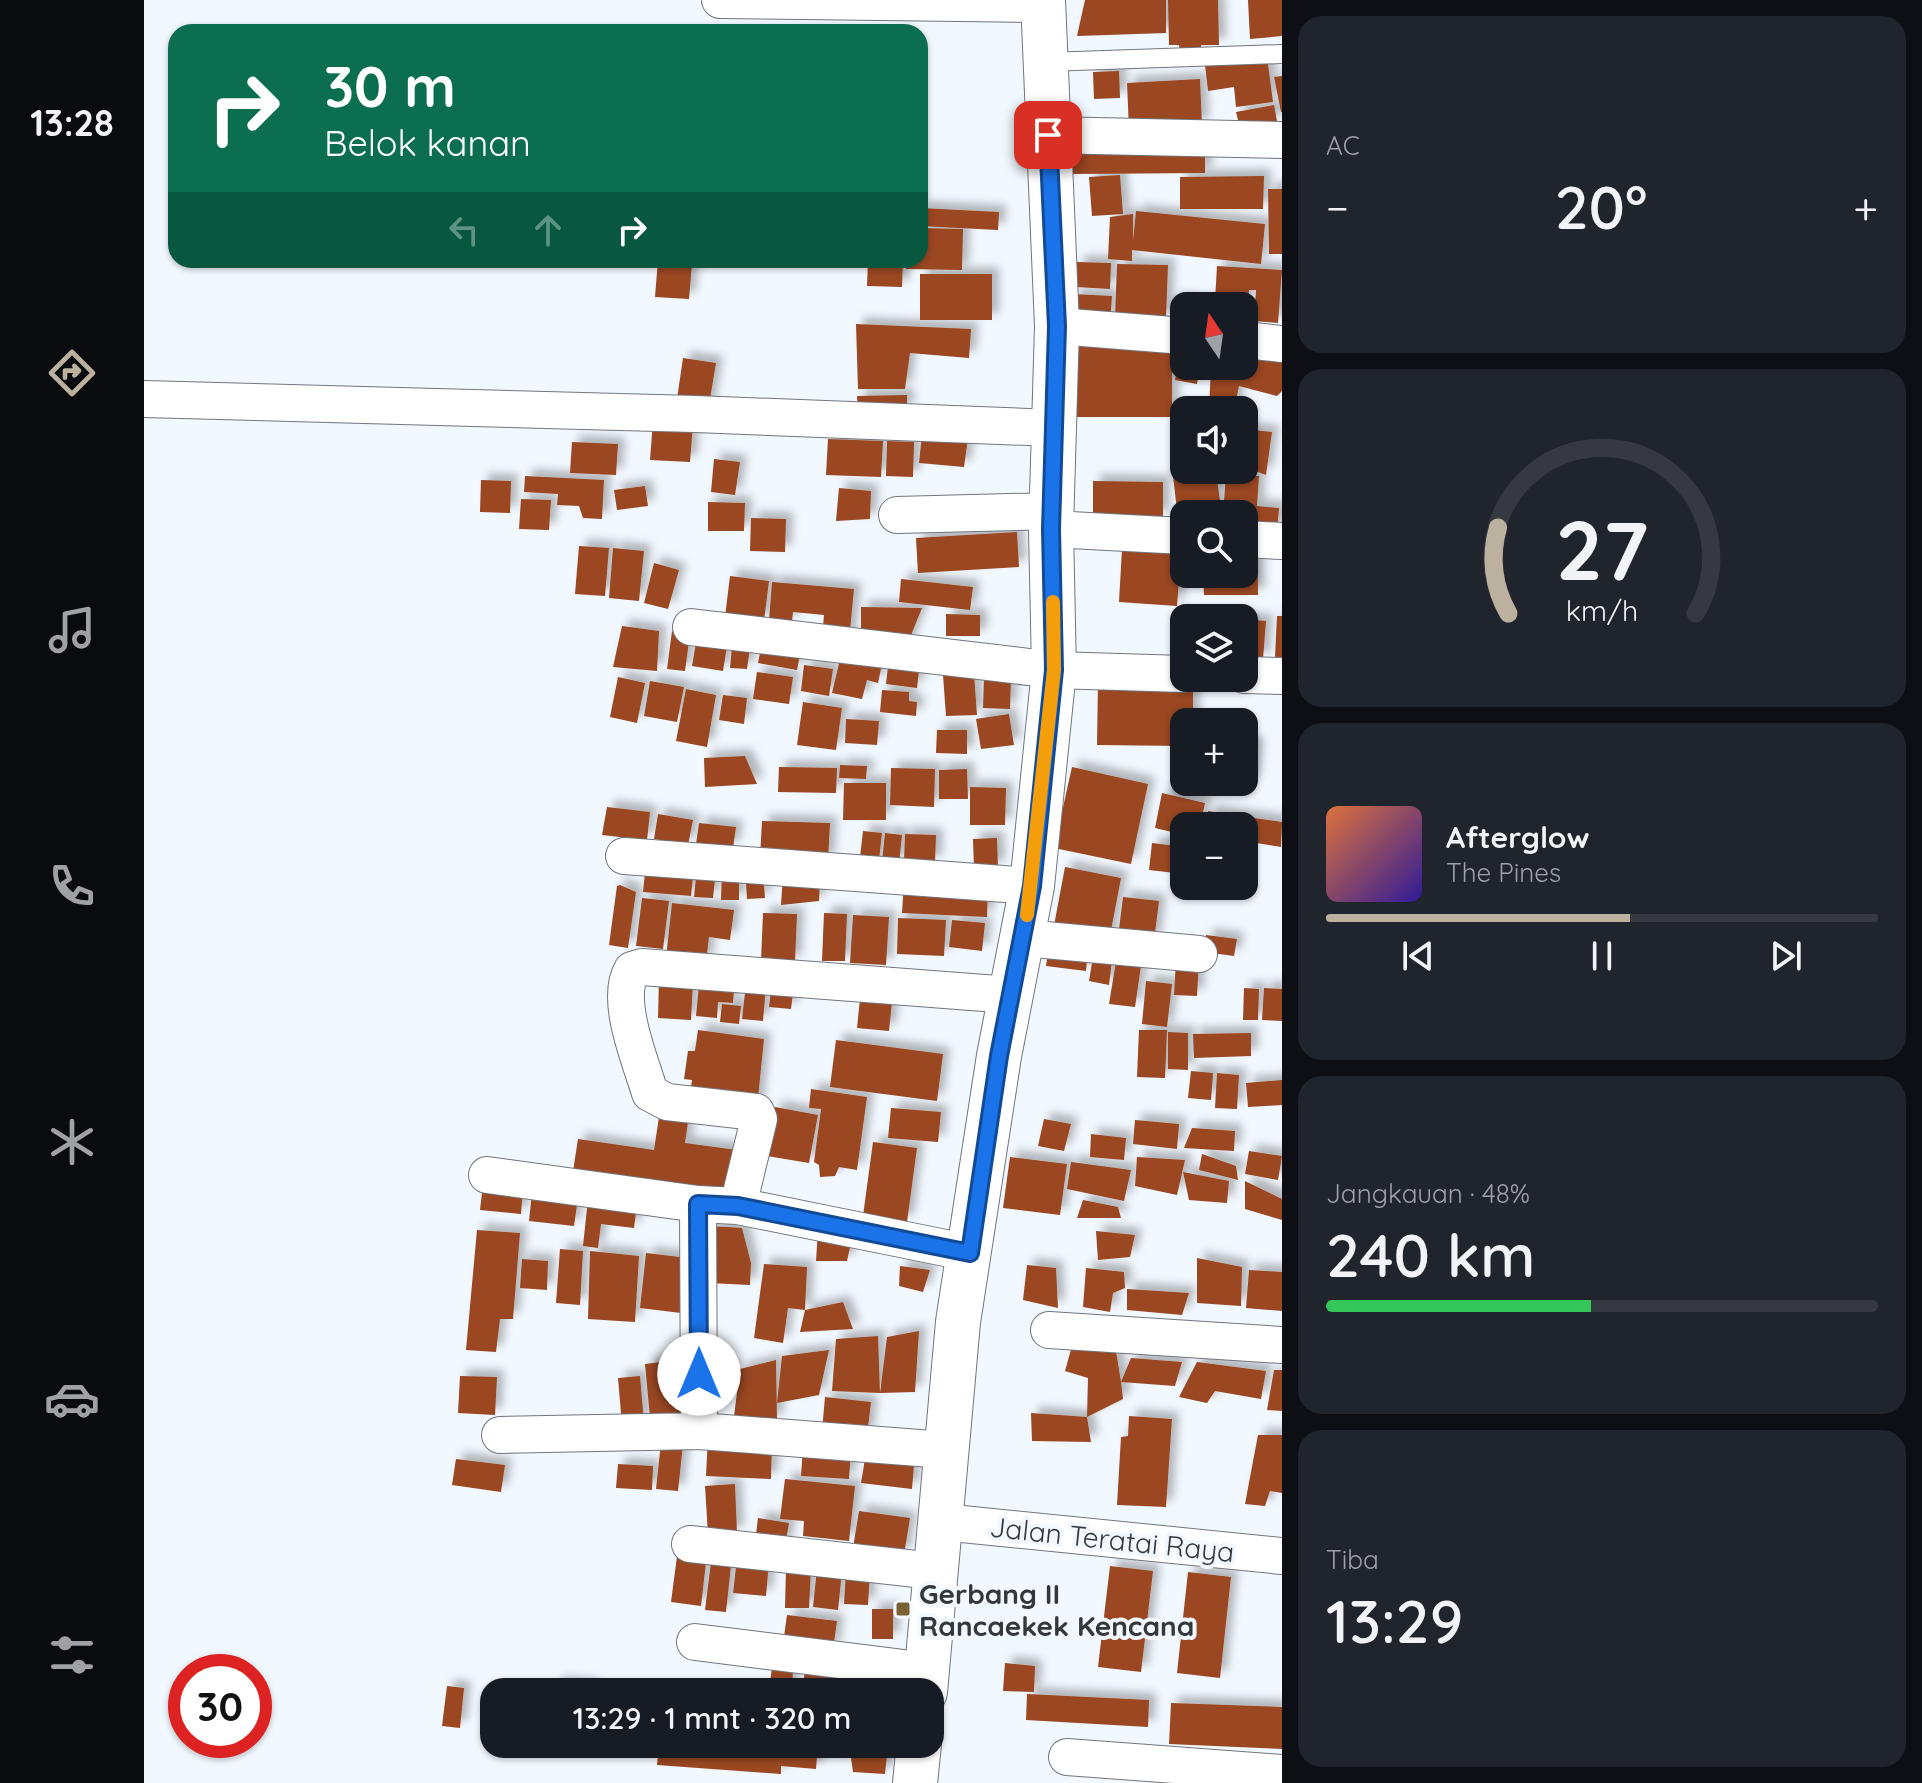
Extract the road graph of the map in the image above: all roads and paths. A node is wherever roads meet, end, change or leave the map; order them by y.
1 (720, 0) edge
2 (1043, 2) edge
3 (1282, 54) edge
4 (1046, 62) junction
5 (1048, 135) junction
6 (1282, 140) edge
7 (1057, 326) junction
8 (1170, 335) edge
9 (1258, 341) edge
10 (1282, 344) edge
11 (144, 399) edge
12 (1053, 428) junction
13 (897, 515) dead end
14 (1052, 520) junction
15 (1170, 534) edge
16 (1258, 540) edge
17 (1282, 541) edge
18 (691, 627) dead end
19 (1054, 670) junction
20 (1170, 674) edge
21 (1258, 675) edge
22 (1282, 676) edge
23 (624, 856) dead end
24 (1032, 886) junction
25 (1023, 938) junction
26 (1199, 954) dead end
27 (1011, 995) junction
28 (487, 1175) dead end
29 (698, 1204) junction
30 (738, 1206) junction
31 (970, 1253) junction
32 (1049, 1330) dead end
33 (1282, 1345) edge
34 (699, 1431) junction
35 (500, 1435) dead end
36 (945, 1450) junction
37 (942, 1522) junction
38 (690, 1544) dead end
39 (1282, 1556) edge
40 (934, 1571) junction
41 (695, 1642) dead end
42 (908, 1678) edge
43 (926, 1678) edge
44 (1067, 1757) dead end
45 (918, 1758) edge
46 (1282, 1773) edge
47 (915, 1783) edge

1 - 2 street
2 - 4 main road
3 - 4 lane
4 - 5 main road
5 - 6 street
5 - 7 main road
7 - 8 street
7 - 12 main road
9 - 10 street
11 - 12 street
12 - 14 main road
13 - 14 street
14 - 15 street
14 - 19 main road
16 - 17 street
18 - 19 street
19 - 20 street
19 - 24 main road
21 - 22 street
23 - 24 street
24 - 25 main road
25 - 26 street
25 - 27 main road
27 - 30 street
27 - 31 main road
28 - 29 street
29 - 30 street
29 - 34 street
30 - 31 street
31 - 36 main road
32 - 33 street
34 - 35 street
34 - 36 street
36 - 37 main road
37 - 39 street, Jalan Teratai Raya
37 - 40 main road
38 - 40 street
40 - 43 main road
41 - 42 street
44 - 46 street
45 - 47 main road

